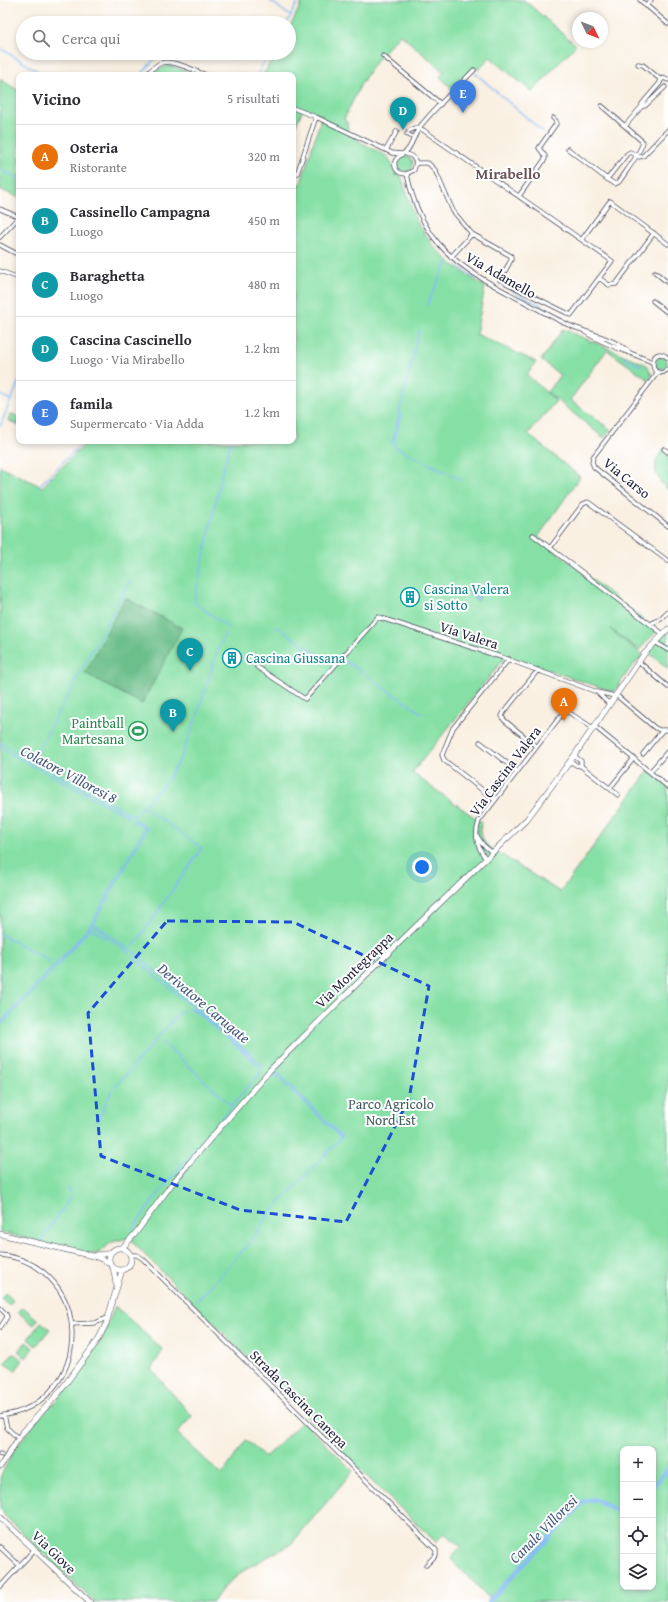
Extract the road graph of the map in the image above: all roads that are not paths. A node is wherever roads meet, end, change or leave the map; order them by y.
1 (640, 0) edge
2 (651, 0) edge
3 (646, 6) junction
4 (668, 24) edge
5 (383, 56) dead end
6 (638, 64) dead end
7 (474, 70) dead end
8 (149, 72) edge
9 (198, 72) edge
10 (668, 79) edge
11 (660, 81) junction
12 (666, 86) edge
13 (441, 104) junction
14 (602, 106) dead end
15 (642, 106) junction
16 (296, 109) edge
17 (316, 117) junction
18 (553, 118) dead end
19 (625, 126) junction
20 (419, 129) junction
21 (668, 130) edge
22 (397, 131) dead end
23 (414, 138) junction
24 (410, 145) junction
25 (568, 149) dead end
26 (387, 151) junction
27 (403, 154) junction
28 (636, 155) junction
29 (412, 156) junction
30 (395, 163) junction
31 (416, 163) junction
32 (296, 174) edge
33 (407, 174) junction
34 (608, 179) junction
35 (519, 196) junction
36 (0, 209) edge
37 (16, 216) edge
38 (16, 220) edge
39 (654, 233) junction
40 (472, 234) junction
41 (0, 237) edge
42 (582, 239) junction
43 (668, 244) edge
44 (0, 245) edge
45 (16, 253) edge
46 (451, 257) junction
47 (0, 271) edge
48 (655, 272) dead end
49 (16, 277) edge
50 (599, 278) junction
51 (500, 280) dead end
52 (506, 283) dead end
53 (668, 283) edge
54 (653, 301) dead end
55 (668, 313) edge
56 (668, 356) edge
57 (652, 362) junction
58 (668, 369) edge
59 (658, 372) junction
60 (664, 449) dead end
61 (668, 452) edge
62 (668, 526) edge
63 (533, 535) dead end
64 (550, 548) junction
65 (668, 561) edge
66 (668, 612) edge
67 (650, 624) junction
68 (668, 629) edge
69 (663, 634) junction
70 (655, 642) junction
71 (668, 650) edge
72 (508, 659) junction
73 (639, 662) junction
74 (257, 667) dead end
75 (538, 670) junction
76 (668, 687) edge
77 (597, 692) junction
78 (615, 696) junction
79 (609, 704) junction
80 (594, 727) junction
81 (662, 730) junction
82 (668, 730) edge
83 (480, 742) dead end
84 (536, 746) junction
85 (668, 751) edge
86 (643, 754) dead end
87 (574, 756) junction
88 (634, 758) junction
89 (570, 761) junction
90 (582, 766) junction
91 (517, 771) junction
92 (650, 772) junction
93 (668, 787) edge
94 (610, 788) junction
95 (618, 795) dead end
96 (495, 800) junction
97 (476, 834) junction
98 (493, 852) junction
99 (486, 859) junction
100 (0, 1234) edge
101 (135, 1234) junction
102 (122, 1248) junction
103 (113, 1251) junction
104 (0, 1254) edge
105 (130, 1254) junction
106 (89, 1255) junction
107 (112, 1265) junction
108 (122, 1270) junction
109 (116, 1286) junction
110 (0, 1308) edge
111 (108, 1317) junction
112 (72, 1324) junction
113 (0, 1328) edge
114 (2, 1415) edge
115 (18, 1438) junction
116 (0, 1467) edge
117 (1, 1516) edge
118 (0, 1547) edge
119 (34, 1550) junction
120 (426, 1565) dead end
121 (20, 1566) junction
122 (0, 1587) edge
123 (90, 1602) edge

1 - 3 street
2 - 3 street
3 - 4 street
5 - 13 street
6 - 11 street
7 - 13 street
8 - 9 street
10 - 11 street
11 - 12 street
11 - 15 street
12 - 15 street
13 - 20 street
14 - 19 street
15 - 19 street
16 - 17 street
17 - 26 street
17 - 32 street
18 - 35 street
19 - 28 street
20 - 23 street
20 - 23 street
20 - 35 street
21 - 28 street
22 - 26 street
23 - 24 street
24 - 27 street
24 - 29 street
25 - 34 street
26 - 27 street
26 - 30 street
27 - 29 street
27 - 30 street
28 - 34 street
28 - 34 street
29 - 31 street
30 - 33 street
31 - 33 street
31 - 40 street
33 - 46 street, Via Adamello
35 - 42 street
36 - 37 street
38 - 41 street
39 - 42 street
39 - 43 street
39 - 50 street
40 - 46 street
40 - 51 street
42 - 50 street
44 - 45 street
46 - 57 street, Via Adamello
47 - 49 street
48 - 53 street
50 - 52 street
54 - 55 street
56 - 57 street
57 - 59 street
58 - 59 street
59 - 62 street, Via Carso
60 - 61 street
63 - 64 street
64 - 65 street
64 - 67 street
66 - 67 street
67 - 69 street
68 - 69 street, Via Montegrappa
69 - 70 street, Via Montegrappa
70 - 71 street
70 - 73 street, Via Montegrappa
72 - 74 street, Via Valera
72 - 75 street, Via Valera
72 - 96 street
73 - 76 street
73 - 78 street, Via Montegrappa
75 - 77 street, Via Valera
75 - 84 street
77 - 78 street, Via Valera
77 - 79 street, Via Valera
78 - 79 street, Via Montegrappa
78 - 81 street
79 - 80 street, Via Montegrappa
80 - 84 street, Via Cascina Valera
80 - 87 street, Via Montegrappa
80 - 88 street
81 - 82 street
81 - 86 street
83 - 91 street
84 - 91 street, Via Cascina Valera
85 - 92 street
87 - 89 street, Via Montegrappa
87 - 90 street
88 - 92 street
88 - 94 street
89 - 90 street
89 - 98 street, Via Montegrappa
90 - 94 street
91 - 96 street, Via Cascina Valera
92 - 93 street
94 - 95 street
96 - 97 street, Via Cascina Valera
97 - 98 street
97 - 99 street
98 - 99 street, Via Montegrappa
99 - 101 street, Via Montegrappa
100 - 106 street
101 - 102 street, Via Montegrappa
101 - 105 street, Via Montegrappa
102 - 103 street
102 - 105 street
103 - 106 street
103 - 107 street
104 - 112 street
105 - 108 street
105 - 120 street, Strada Cascina Canepa
106 - 107 street
107 - 108 street
107 - 109 street
108 - 109 street
109 - 111 street
110 - 113 street
111 - 112 street
111 - 115 street
112 - 114 street
114 - 115 street
115 - 116 street
117 - 119 street, Via Giove
118 - 121 street
119 - 121 street
119 - 123 street, Via Giove
121 - 122 street

